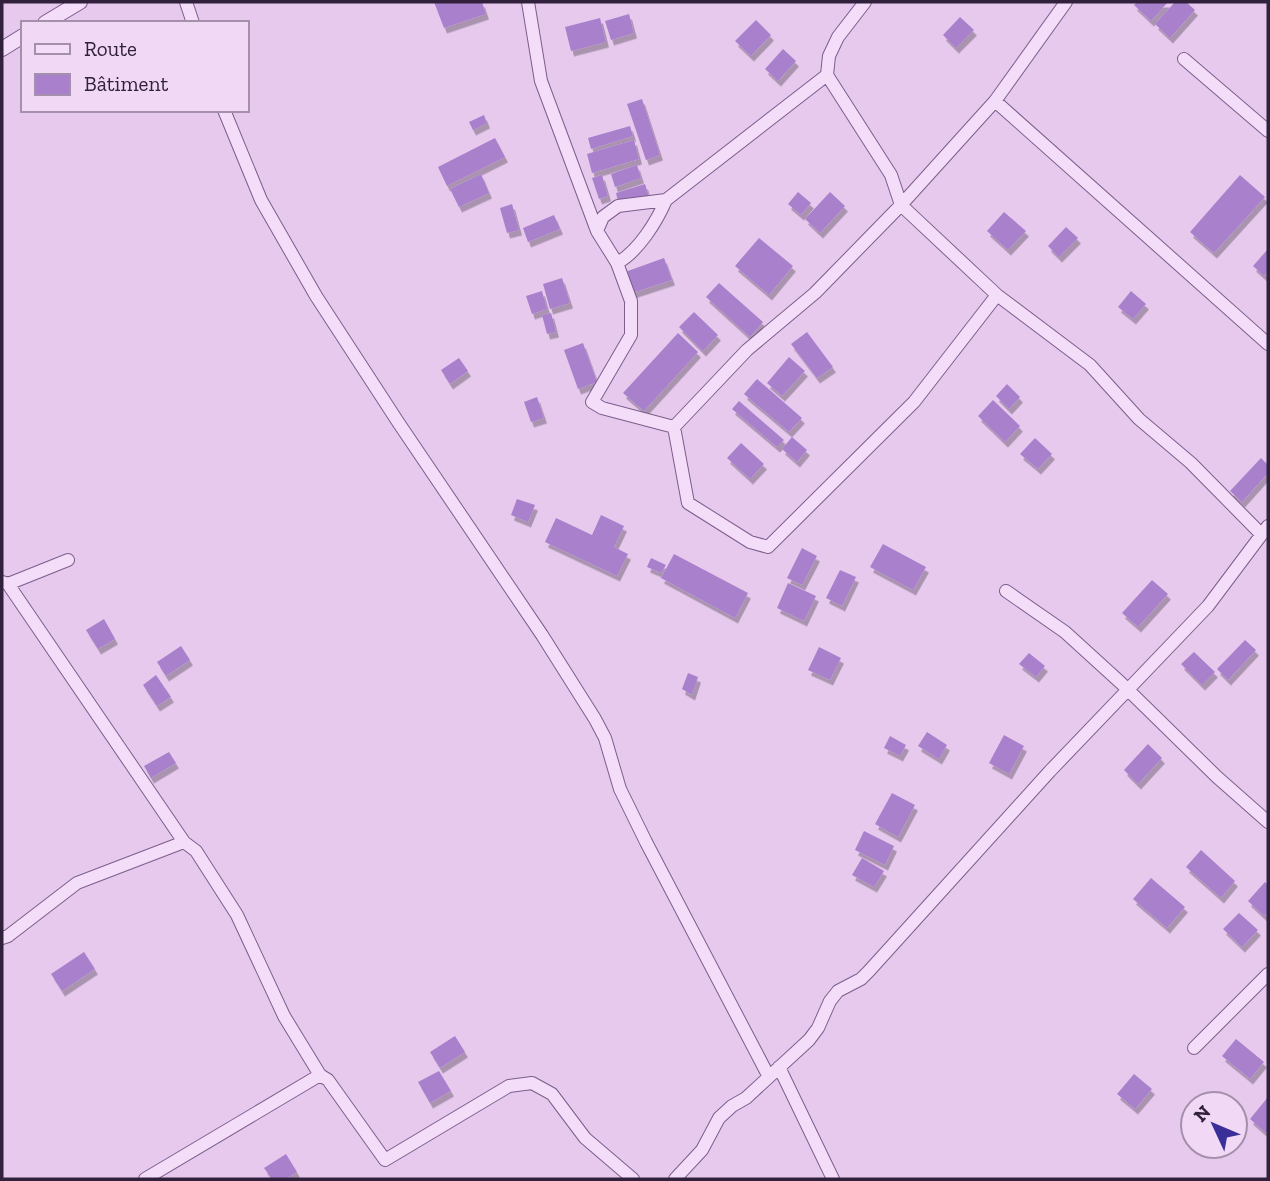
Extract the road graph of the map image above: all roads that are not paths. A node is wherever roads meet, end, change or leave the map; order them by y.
1 (80, 2) edge
2 (186, 2) edge
3 (528, 2) edge
4 (865, 2) edge
5 (1066, 2) edge
6 (48, 21) edge
7 (192, 21) edge
8 (21, 37) edge
9 (2, 49) edge
10 (1184, 59) dead end
11 (827, 75) junction
12 (995, 101) junction
13 (225, 112) edge
14 (1268, 131) edge
15 (666, 200) junction
16 (901, 205) junction
17 (597, 232) junction
18 (617, 264) junction
19 (997, 295) junction
20 (1268, 344) edge
21 (674, 427) junction
22 (1265, 530) edge
23 (68, 560) dead end
24 (5, 583) edge
25 (1006, 591) dead end
26 (1127, 690) junction
27 (1268, 822) edge
28 (184, 842) junction
29 (2, 938) edge
30 (1268, 974) edge
31 (1194, 1048) dead end
32 (774, 1072) junction
33 (320, 1075) junction
34 (145, 1179) edge
35 (633, 1179) edge
36 (676, 1179) edge
37 (833, 1179) edge

1 - 6 street
2 - 7 street
3 - 17 street
4 - 11 street
5 - 12 street
8 - 9 street
10 - 14 street
11 - 15 street
11 - 16 street
12 - 16 street
12 - 20 street
13 - 32 street
15 - 17 street
15 - 18 street
16 - 19 street
16 - 21 street
17 - 18 street
18 - 21 street
19 - 21 street
19 - 22 street
22 - 26 street
23 - 24 street
24 - 28 street
25 - 26 street
26 - 27 street
26 - 32 street
28 - 29 street
28 - 33 street
30 - 31 street
32 - 36 street
32 - 37 street
33 - 34 street
33 - 35 street

